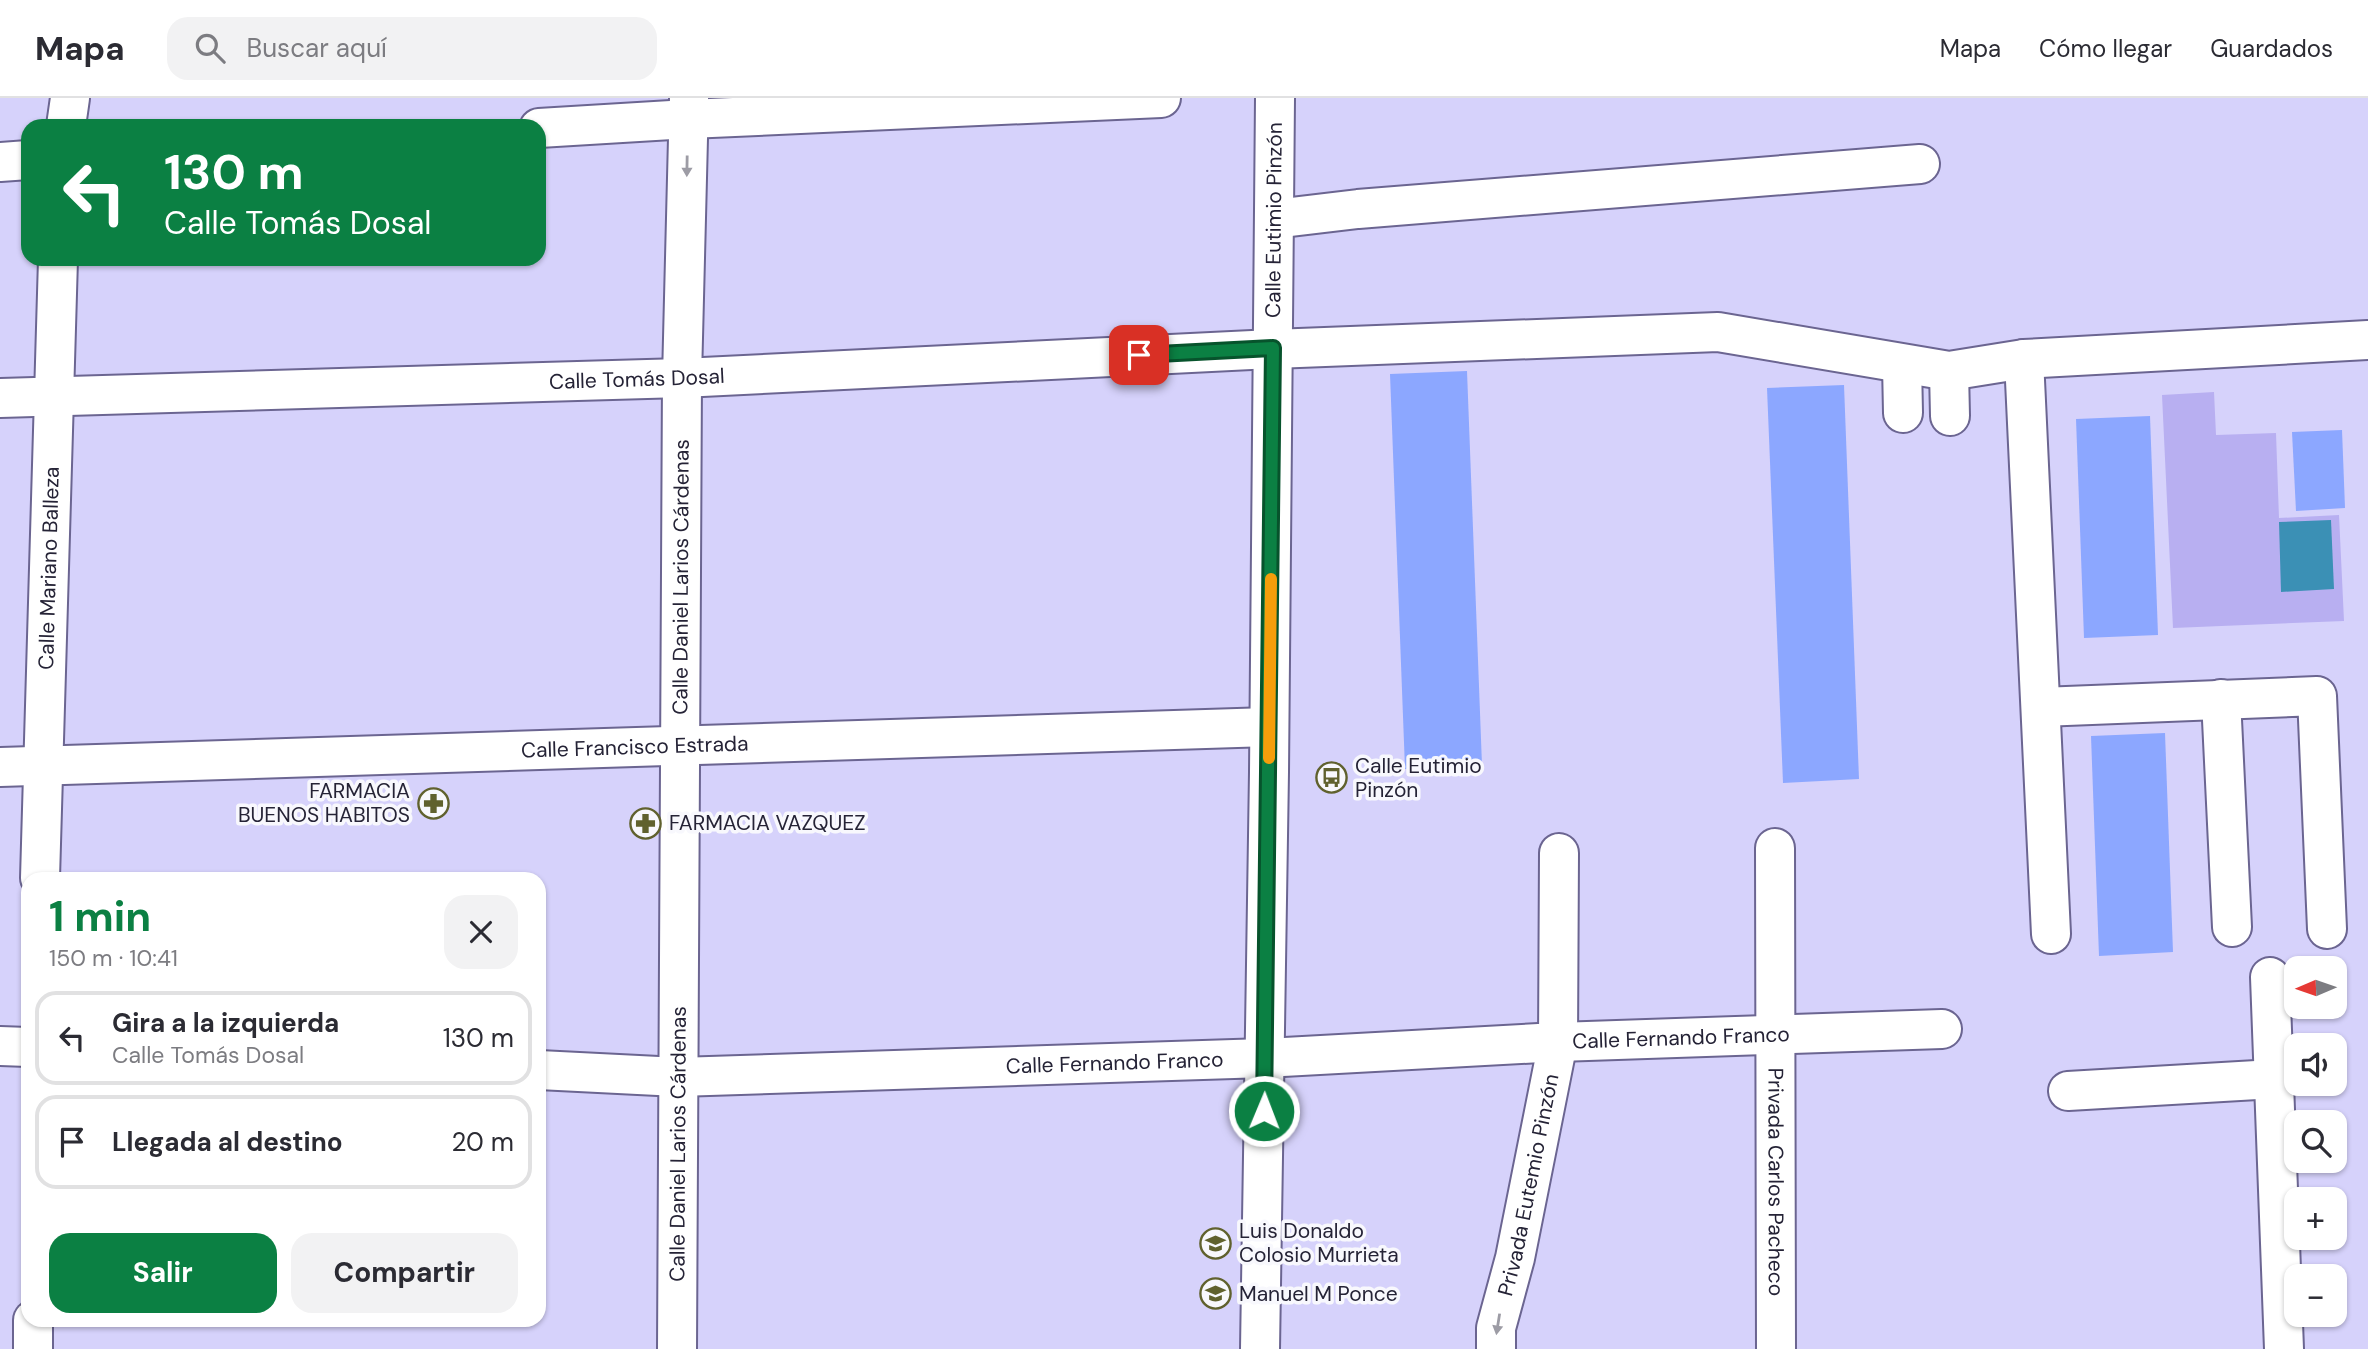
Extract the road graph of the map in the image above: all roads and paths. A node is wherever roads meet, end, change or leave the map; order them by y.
1 (70, 98) edge
2 (1161, 98) edge
3 (1275, 98) edge
4 (689, 109) edge
5 (67, 119) edge
6 (546, 127) edge
7 (21, 160) edge
8 (0, 162) edge
9 (1920, 164) dead end
10 (1274, 219) junction
11 (58, 266) edge
12 (2368, 340) edge
13 (1273, 348) junction
14 (2024, 359) junction
15 (1902, 364) junction
16 (1949, 370) junction
17 (682, 378) junction
18 (52, 397) junction
19 (0, 398) edge
20 (1903, 413) dead end
21 (1950, 416) dead end
22 (2221, 699) junction
23 (2041, 706) junction
24 (1269, 726) junction
25 (680, 746) junction
26 (43, 765) junction
27 (0, 766) edge
28 (1775, 848) dead end
29 (1559, 853) dead end
30 (40, 872) edge
31 (2232, 927) dead end
32 (2327, 929) dead end
33 (2051, 934) dead end
34 (2270, 977) dead end
35 (1942, 1029) dead end
36 (1776, 1034) junction
37 (1558, 1042) junction
38 (0, 1045) edge
39 (21, 1046) edge
40 (1265, 1058) junction
41 (546, 1070) edge
42 (678, 1077) junction
43 (2274, 1079) junction
44 (2068, 1091) dead end
45 (33, 1327) edge
46 (33, 1349) edge
47 (677, 1349) edge
48 (1259, 1349) edge
49 (1496, 1349) edge
50 (1776, 1349) edge
51 (2284, 1349) edge

1 - 5 street
2 - 4 street
3 - 10 street, Calle Eutimio Pinzón
4 - 6 street
4 -> 17 street, Calle Daniel Larios Cárdenas
7 - 8 street
9 - 10 street
10 - 13 street, Calle Eutimio Pinzón
11 - 18 street, Calle Mariano Balleza
12 - 14 street, Calle Tomás Dosal
13 - 15 street, Calle Tomás Dosal
13 - 17 street, Calle Tomás Dosal
13 - 24 street, Calle Eutimio Pinzón
14 - 16 street, Calle Tomás Dosal
14 - 23 street
15 - 16 street, Calle Tomás Dosal
15 - 20 street
16 - 21 street
17 - 18 street, Calle Tomás Dosal
17 - 25 street, Calle Daniel Larios Cárdenas
18 - 19 street, Calle Tomás Dosal
18 - 26 street, Calle Mariano Balleza
22 - 23 street
22 - 31 street
22 - 32 street
23 - 33 street
24 - 25 street, Calle Francisco Estrada
24 - 40 street, Calle Eutimio Pinzón
25 - 26 street, Calle Francisco Estrada
25 - 42 street, Calle Daniel Larios Cárdenas
26 - 27 street, Calle Francisco Estrada
26 - 30 street, Calle Mariano Balleza
28 - 36 street, Privada Carlos Pacheco
29 - 37 street, Privada Eutemio Pinzón
34 - 43 street
35 - 36 street, Calle Fernando Franco
36 - 37 street, Calle Fernando Franco
36 - 50 street, Privada Carlos Pacheco
37 - 40 street, Calle Fernando Franco
37 -> 49 street, Privada Eutemio Pinzón
38 - 39 street
40 - 42 street, Calle Fernando Franco
40 - 48 street, Calle Eutimio Pinzón
41 - 42 street, Calle Fernando Franco
42 - 47 street, Calle Daniel Larios Cárdenas
43 - 44 street
43 - 51 street
45 - 46 street

